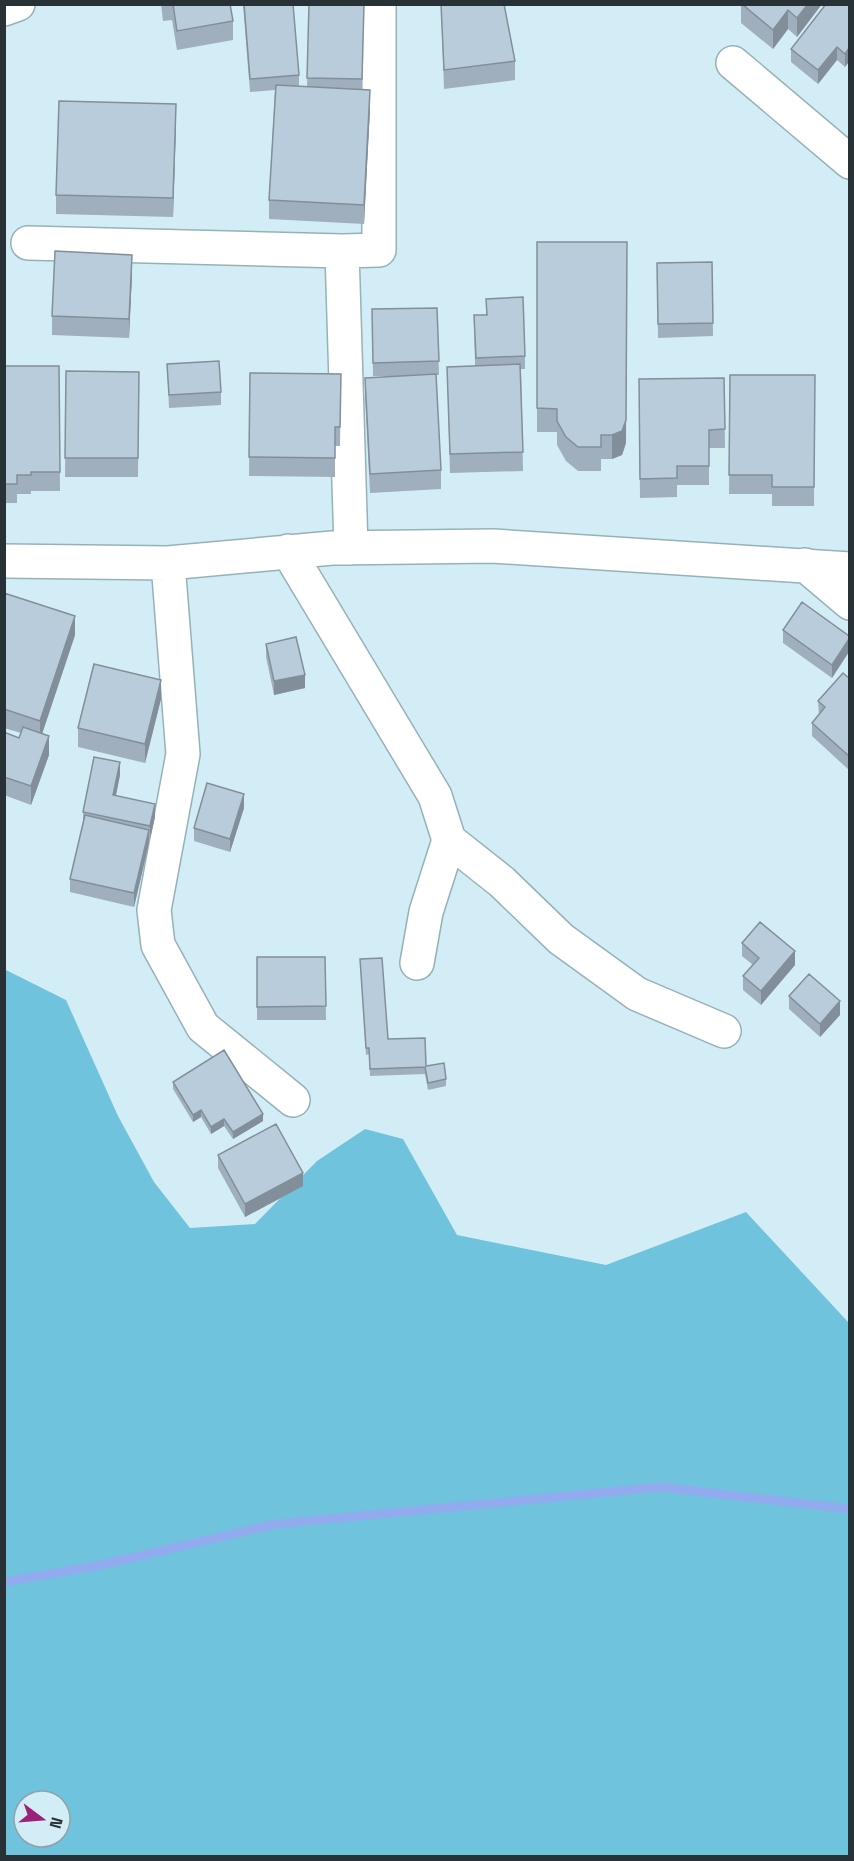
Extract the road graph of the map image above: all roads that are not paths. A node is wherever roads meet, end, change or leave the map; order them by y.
1 (18, 4) edge
2 (379, 4) edge
3 (4, 9) edge
4 (733, 63) dead end
5 (849, 162) edge
6 (28, 243) dead end
7 (342, 250) junction
8 (351, 548) junction
9 (288, 550) junction
10 (4, 561) edge
11 (168, 563) junction
12 (806, 565) junction
13 (849, 568) edge
14 (849, 603) edge
15 (449, 840) junction
16 (417, 963) dead end
17 (724, 1031) dead end
18 (293, 1100) dead end

1 - 3 street
2 - 7 street
4 - 5 street
6 - 7 street
7 - 8 street
8 - 9 street
8 - 12 street
9 - 11 street
9 - 15 street
10 - 11 street
11 - 18 street
12 - 13 street
12 - 14 street
15 - 16 street
15 - 17 street

